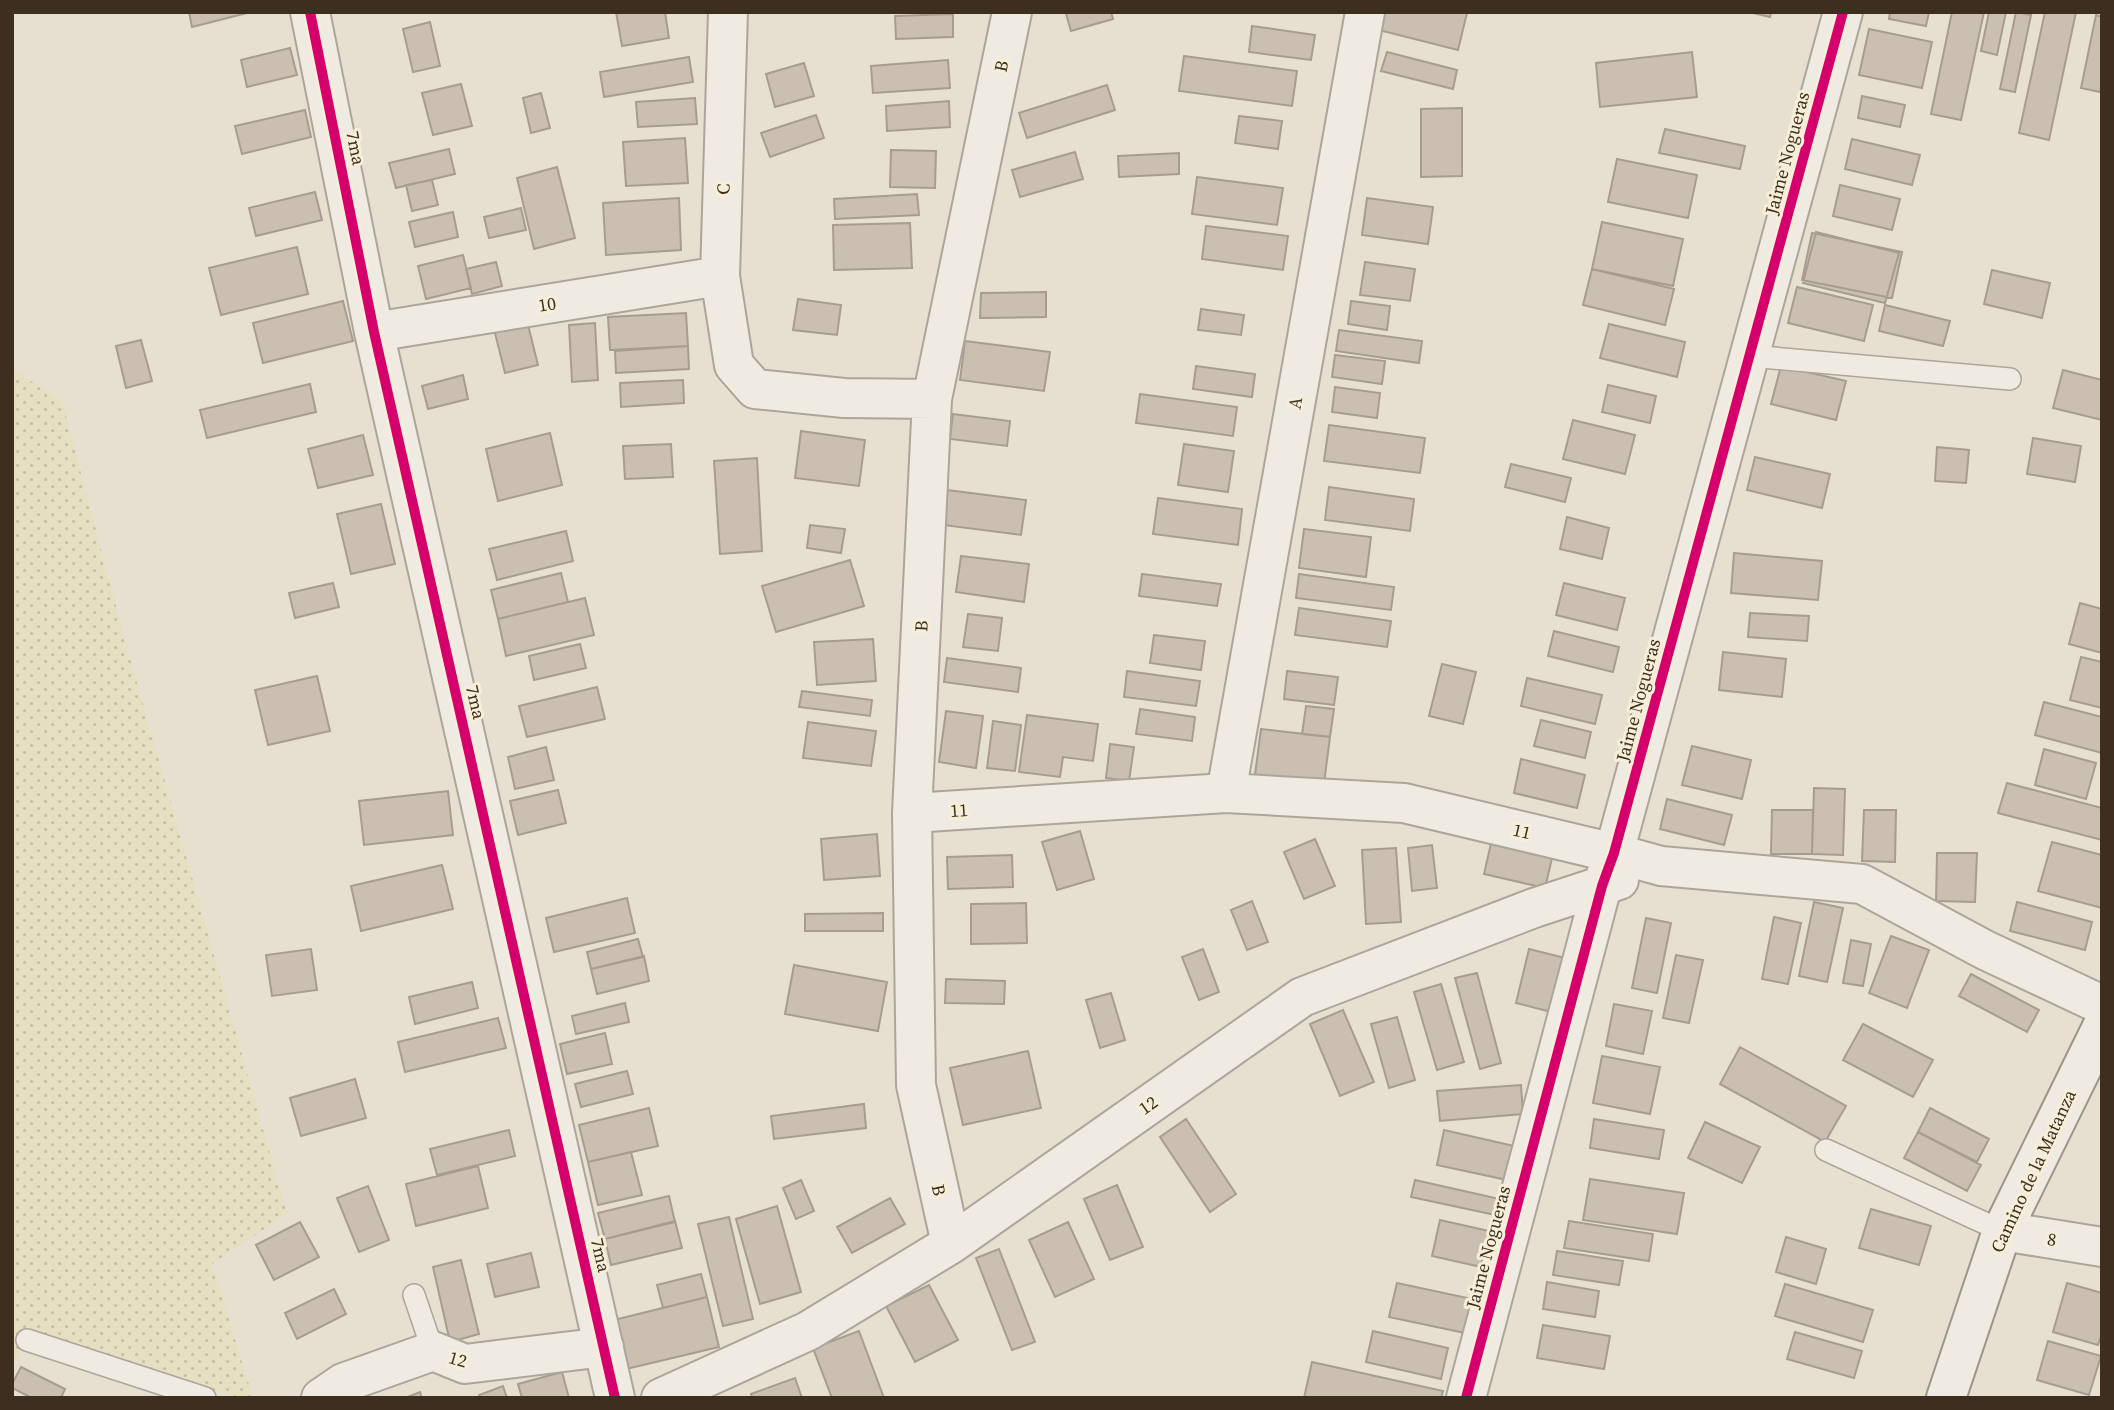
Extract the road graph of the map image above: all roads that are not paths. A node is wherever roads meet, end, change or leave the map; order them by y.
1 (310, 12) edge
2 (728, 12) edge
3 (1012, 12) edge
4 (1365, 12) edge
5 (1843, 12) edge
6 (720, 276) junction
7 (374, 332) junction
8 (1750, 356) junction
9 (2010, 379) dead end
10 (932, 399) junction
11 (1226, 793) junction
12 (912, 813) junction
13 (1608, 870) junction
14 (2102, 1005) edge
15 (2102, 1027) edge
16 (1825, 1150) dead end
17 (2002, 1231) junction
18 (951, 1244) junction
19 (2102, 1247) edge
20 (414, 1295) dead end
21 (27, 1340) dead end
22 (604, 1347) junction
23 (433, 1351) junction
24 (205, 1398) edge
25 (321, 1398) edge
26 (615, 1398) edge
27 (661, 1398) edge
28 (1466, 1398) edge
29 (1946, 1398) edge

1 - 7 street, 7ma
2 - 6 street, C
3 - 10 street, B
4 - 11 street, A
5 - 8 street, Jaime Nogueras
6 - 7 street, 10
6 - 10 street, C
7 - 22 street, 7ma
8 - 9 lane
8 - 13 street, Jaime Nogueras
10 - 12 street, B
11 - 12 street, 11
11 - 13 street, 11
12 - 18 street, B
13 - 14 street, 11
13 - 18 street, 12
13 - 28 street, Jaime Nogueras
15 - 17 street, Camino de la Matanza
16 - 17 lane
17 - 19 street, 8
17 - 29 street, Camino de la Matanza
18 - 27 street, 12
20 - 23 lane
21 - 24 lane
22 - 23 street, 12
22 - 26 street, 7ma
23 - 25 street, 12

